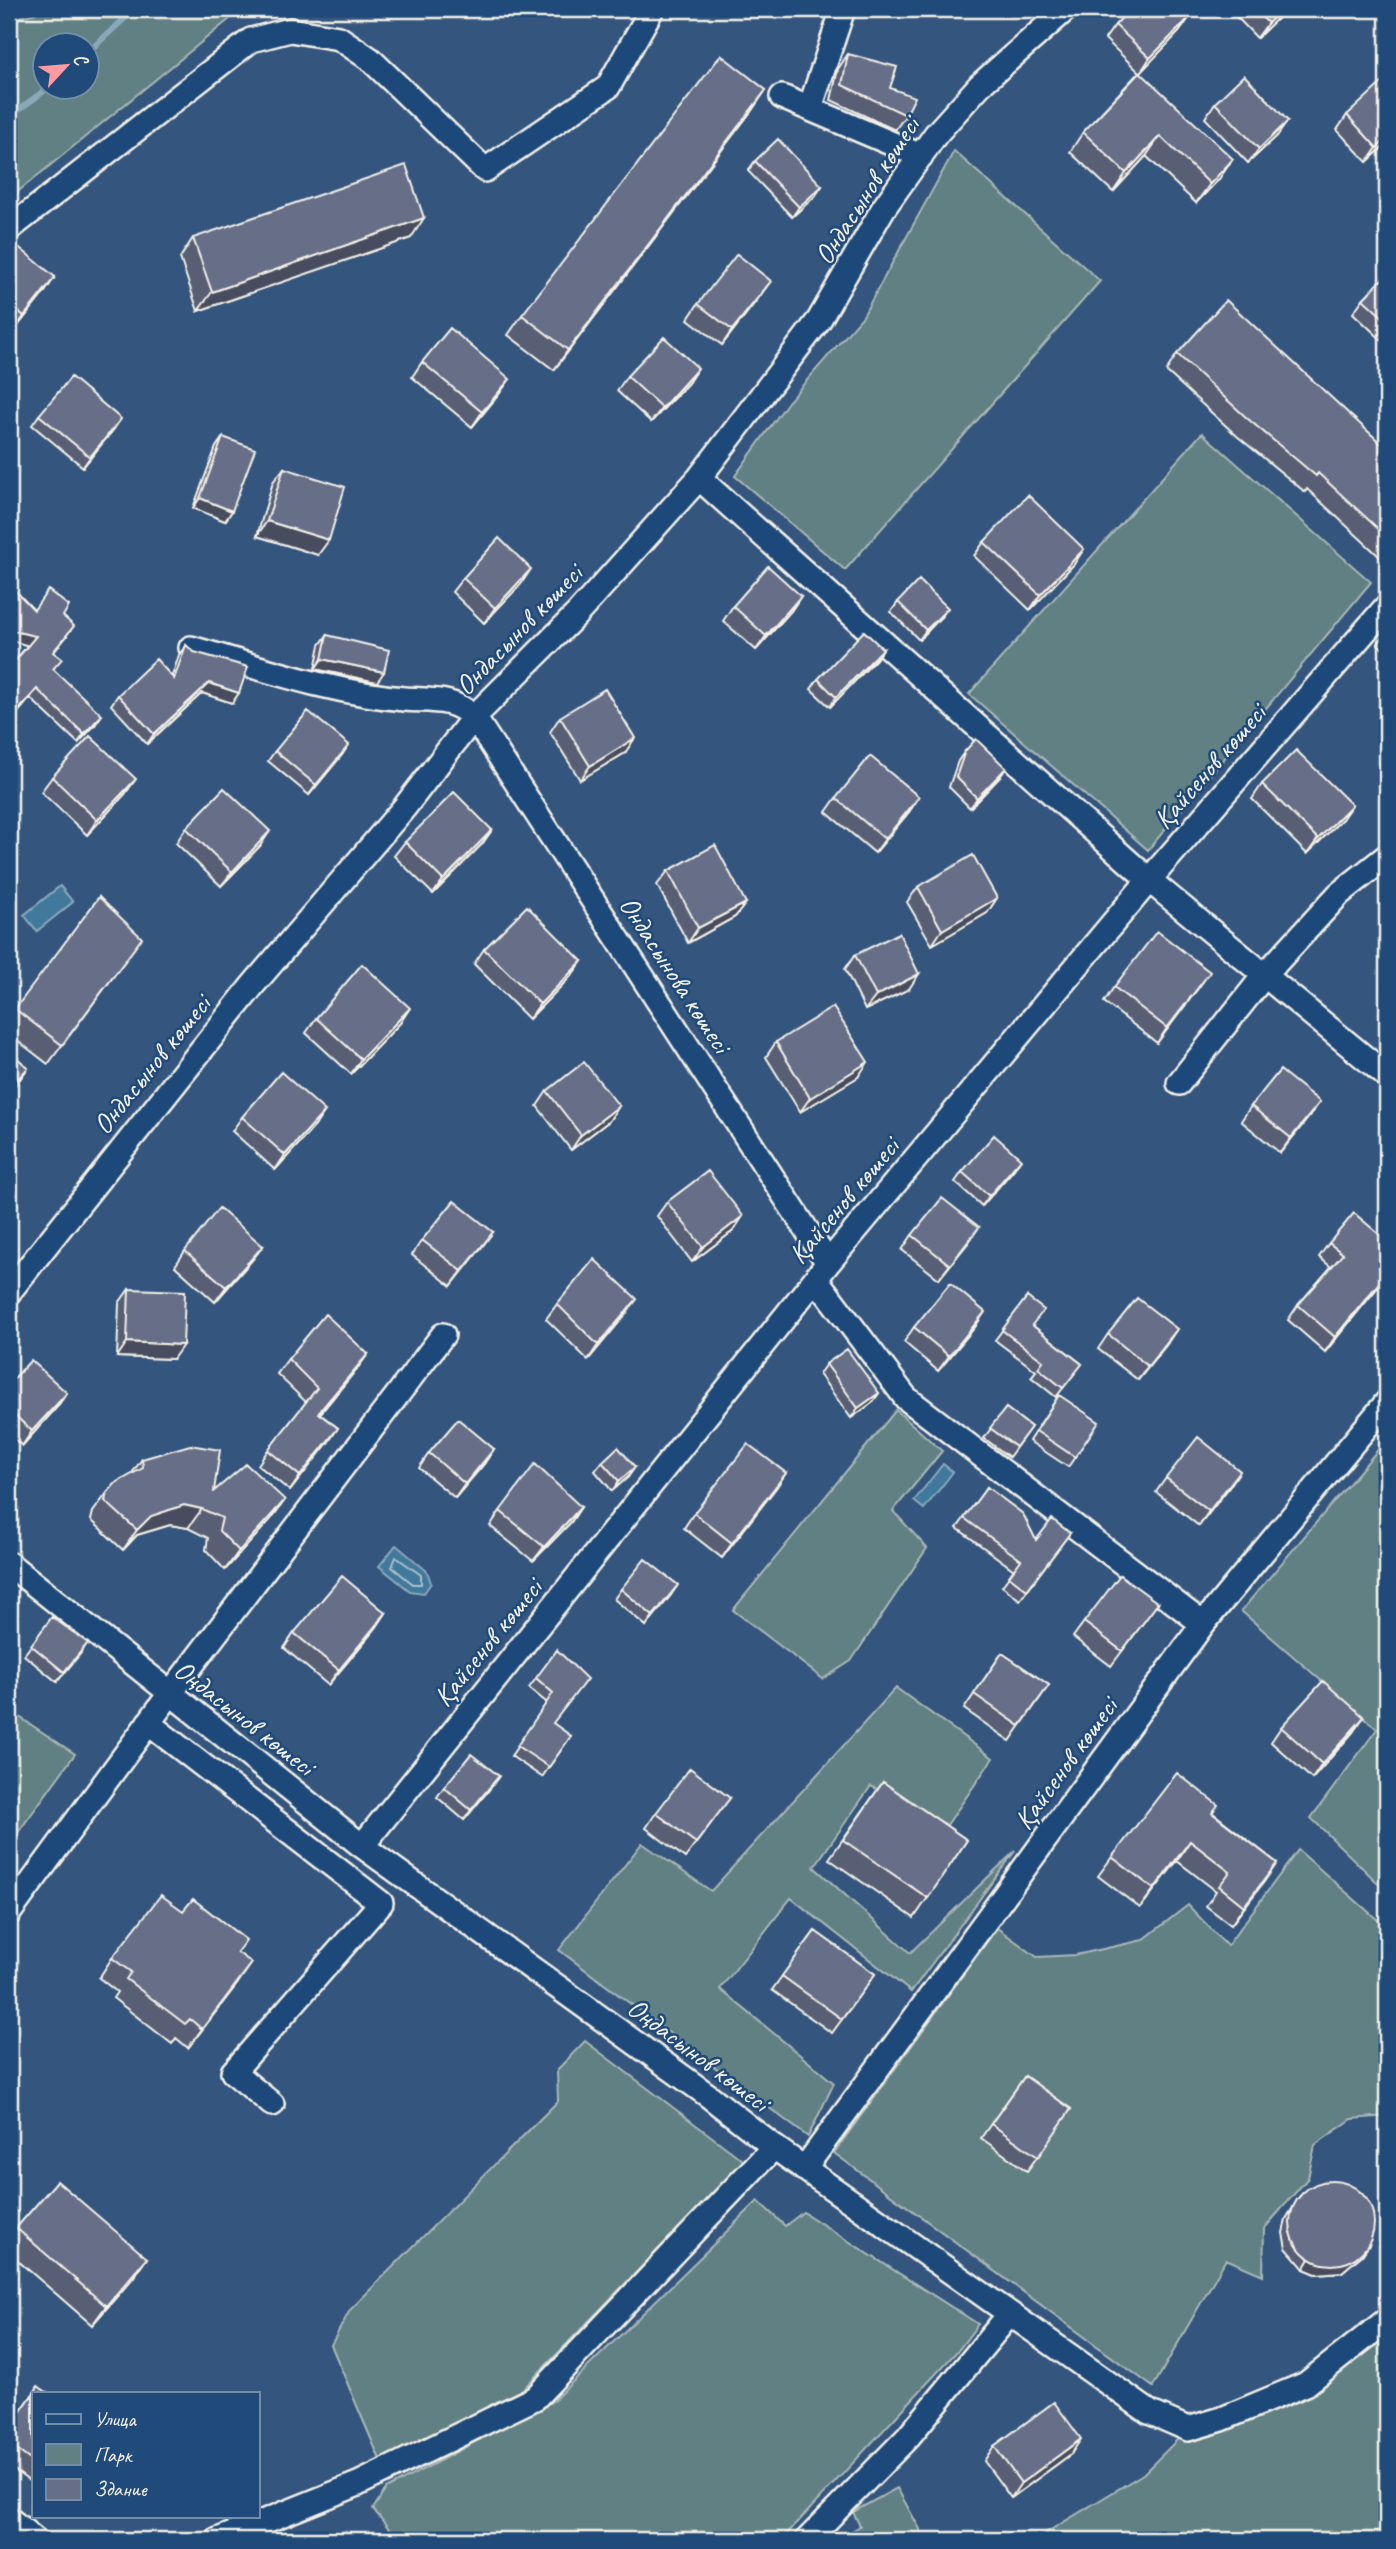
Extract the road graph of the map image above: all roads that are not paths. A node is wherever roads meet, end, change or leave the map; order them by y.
1 (652, 9) edge
2 (843, 9) edge
3 (1066, 9) edge
4 (782, 97) dead end
5 (810, 108) junction
6 (921, 156) junction
7 (9, 229) edge
8 (699, 478) junction
9 (1387, 606) edge
10 (191, 648) edge
11 (474, 717) junction
12 (1387, 856) edge
13 (1149, 880) junction
14 (1263, 977) junction
15 (1387, 1076) edge
16 (1178, 1083) dead end
17 (822, 1271) junction
18 (9, 1292) edge
19 (443, 1335) dead end
20 (1387, 1402) edge
21 (9, 1564) edge
22 (1203, 1624) junction
23 (169, 1695) junction
24 (148, 1723) junction
25 (362, 1846) junction
26 (9, 1913) edge
27 (272, 2105) dead end
28 (774, 2147) junction
29 (804, 2169) junction
30 (1009, 2315) junction
31 (1387, 2320) edge
32 (9, 2519) edge
33 (834, 2530) edge
34 (35, 2540) edge
35 (218, 2540) edge
36 (807, 2540) edge

1 - 7 street
2 - 5 street
3 - 6 street, Ондасынов көшесі
4 - 5 street
5 - 6 street
6 - 8 street, Ондасынов көшесі
8 - 11 street, Ондасынов көшесі
8 - 13 street
9 - 13 street, Қайсенов көшесі
10 - 11 street
11 - 17 street, Ондасынова көшесі
11 - 18 street, Ондасынов көшесі
12 - 14 street
13 - 14 street
13 - 17 street, Қайсенов көшесі
14 - 15 street
14 - 16 street
17 - 22 street, Ондасынова көшесі
17 - 25 street, Қайсенов көшесі
19 - 23 street
20 - 22 street, Қайсенов көшесі
21 - 23 street, Оңдасынов көшесі
22 - 29 street, Қайсенов көшесі
23 - 24 street
23 - 25 street, Оңдасынов көшесі
24 - 26 street
24 - 27 street
25 - 28 street, Оңдасынов көшесі
28 - 29 street, Оңдасынов көшесі
28 - 35 street
29 - 30 street, Оңдасынов көшесі
30 - 31 street, Оңдасынов көшесі
30 - 33 street
32 - 34 street
33 - 36 street

